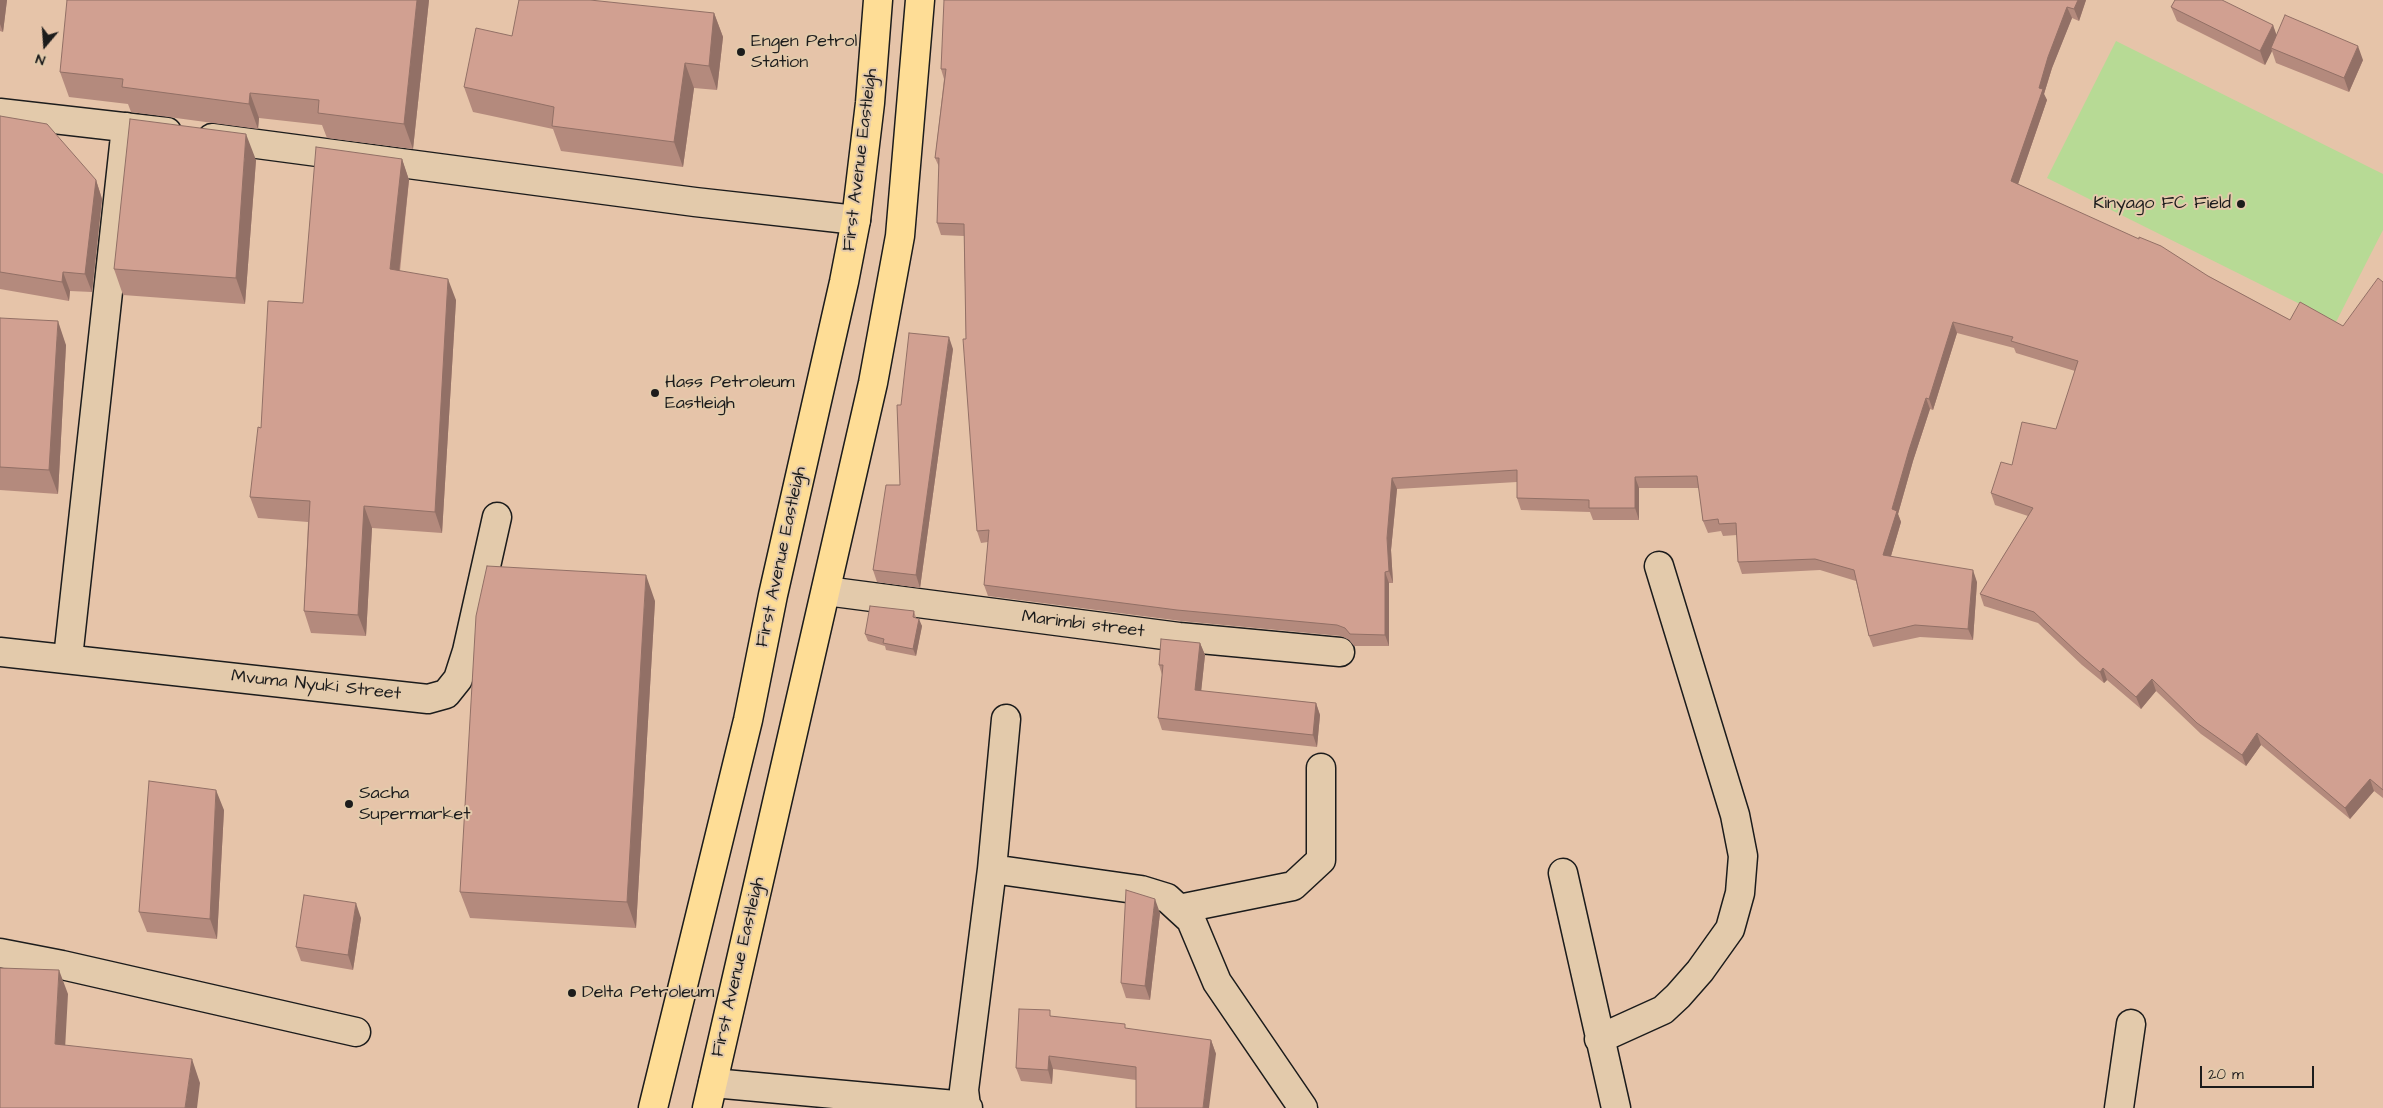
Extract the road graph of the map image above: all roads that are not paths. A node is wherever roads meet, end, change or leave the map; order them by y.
1 (878, 0) edge
2 (920, 0) edge
3 (0, 112) edge
4 (126, 127) junction
5 (856, 220) junction
6 (497, 517) dead end
7 (1659, 566) dead end
8 (826, 591) junction
9 (0, 652) edge
10 (1340, 652) dead end
11 (68, 658) junction
12 (1006, 719) dead end
13 (1321, 768) dead end
14 (992, 869) junction
15 (1563, 873) dead end
16 (1179, 909) junction
17 (0, 953) edge
18 (2131, 1024) dead end
19 (356, 1032) dead end
20 (1599, 1039) junction
21 (710, 1095) edge
22 (967, 1107) edge
23 (653, 1108) edge
24 (1303, 1108) edge
25 (1616, 1108) edge
26 (2119, 1108) edge

1 - 5 main road, First Avenue Eastleigh
2 - 8 main road, First Avenue Eastleigh
3 - 4 street
4 - 5 street
4 - 11 street
5 - 23 main road, First Avenue Eastleigh
6 - 11 street, Mvuma Nyuki Street
7 - 20 street
8 - 10 street, Marimbi street
8 - 21 main road, First Avenue Eastleigh
9 - 11 street, Mvuma Nyuki Street
12 - 14 street
13 - 16 street
14 - 16 street
14 - 22 street
15 - 20 street
16 - 24 street
17 - 19 street
18 - 26 street
20 - 25 street
21 - 22 street

